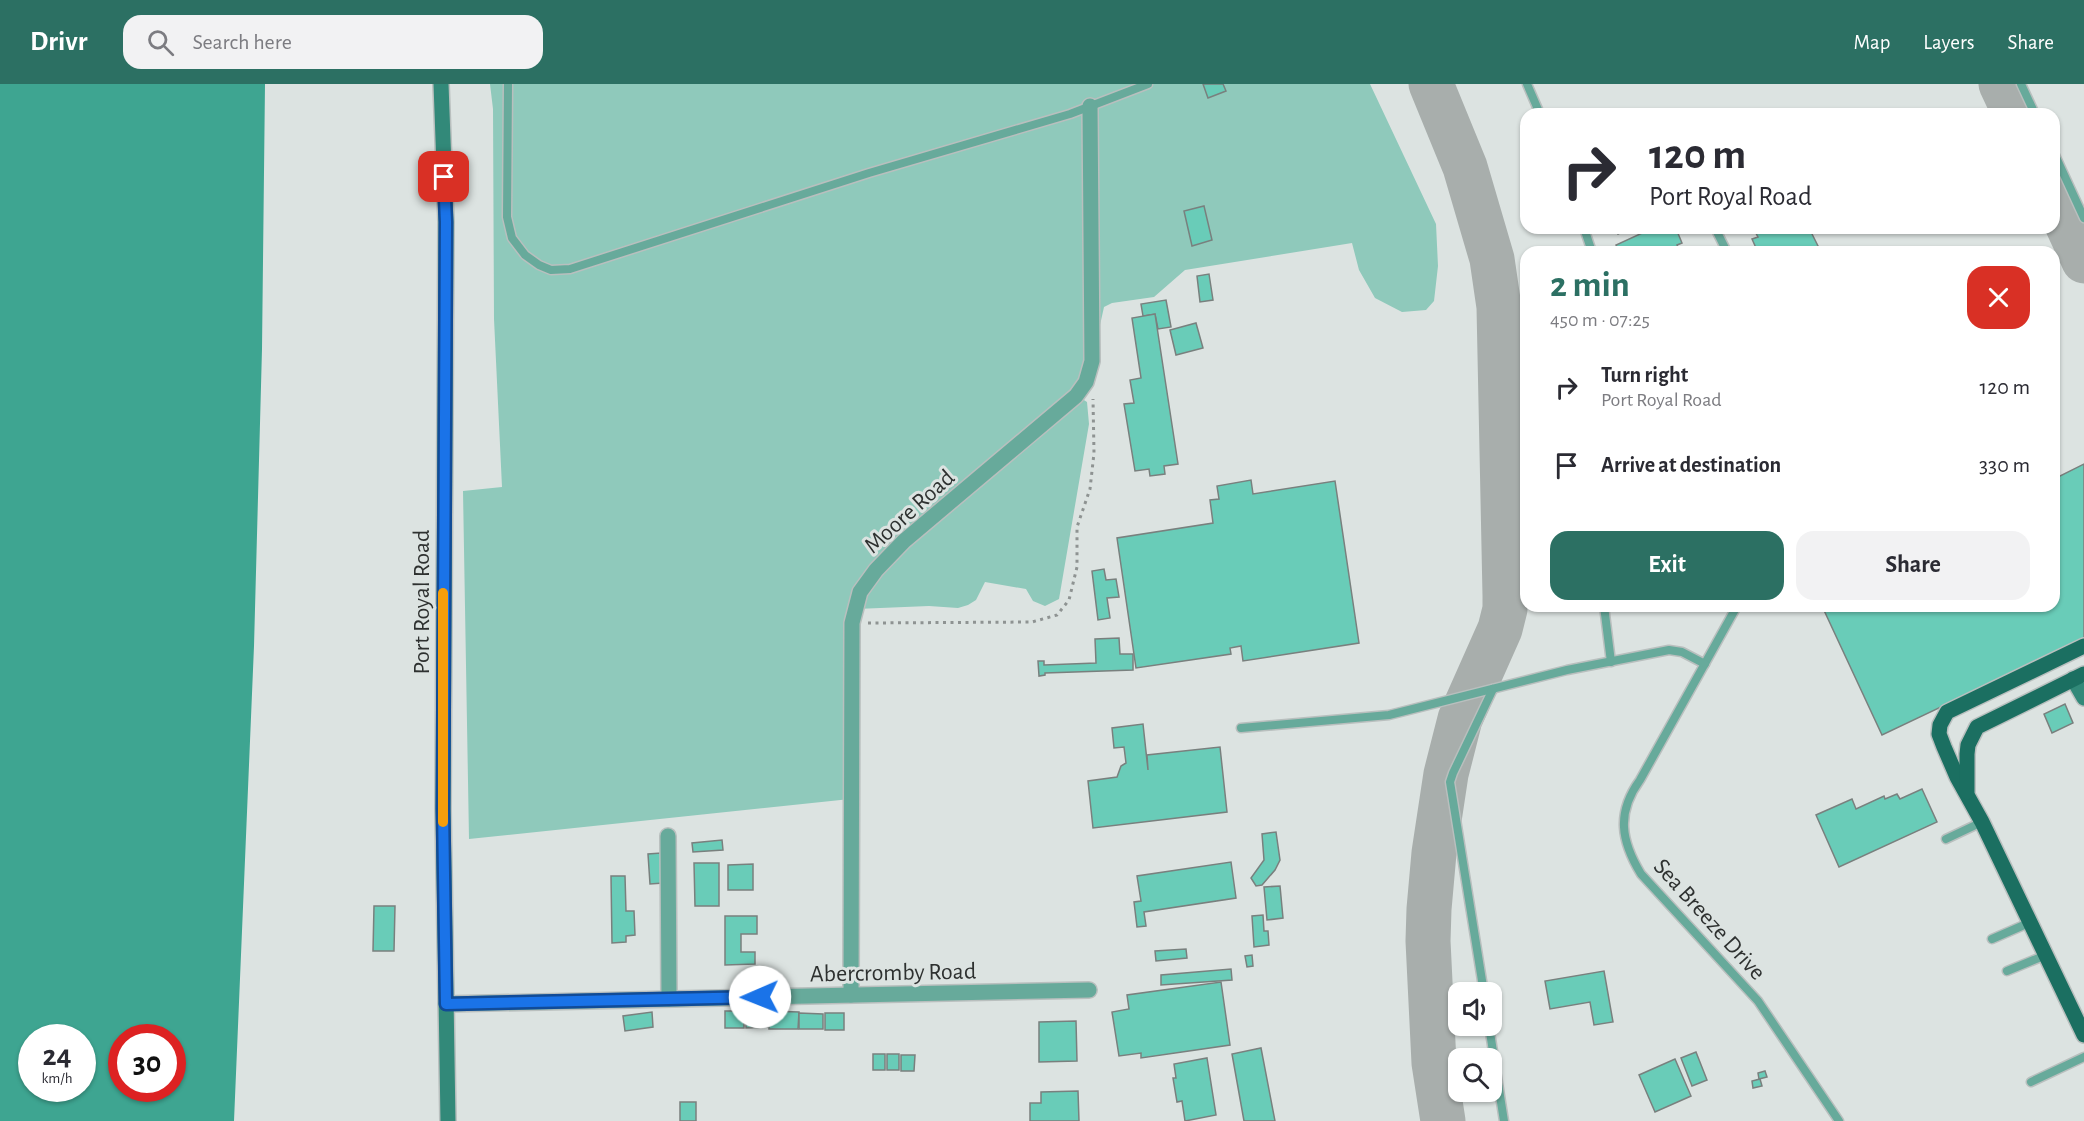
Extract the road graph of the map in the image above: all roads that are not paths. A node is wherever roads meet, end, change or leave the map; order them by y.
1 (441, 84) edge
2 (508, 84) edge
3 (1148, 84) edge
4 (1527, 84) edge
5 (2021, 84) edge
6 (1090, 106) junction
7 (1537, 108) edge
8 (2032, 108) edge
9 (2060, 166) edge
10 (2084, 218) edge
11 (1605, 612) edge
12 (1734, 612) edge
13 (2084, 646) edge
14 (1611, 662) junction
15 (1705, 664) junction
16 (2079, 676) edge
17 (1493, 688) junction
18 (2084, 697) edge
19 (1241, 728) dead end
20 (1968, 795) junction
21 (1980, 819) junction
22 (668, 836) dead end
23 (1946, 839) dead end
24 (2031, 922) junction
25 (1992, 939) dead end
26 (2046, 955) junction
27 (2007, 971) dead end
28 (1482, 982) edge
29 (1089, 990) dead end
30 (851, 995) junction
31 (669, 999) junction
32 (446, 1004) junction
33 (2084, 1035) edge
34 (1491, 1036) edge
35 (2084, 1057) edge
36 (2031, 1082) dead end
37 (448, 1121) edge
38 (1504, 1121) edge
39 (1839, 1121) edge

1 - 32 main road, Port Royal Road
2 - 6 lane
3 - 6 lane
4 - 7 lane
5 - 8 lane
6 - 30 street, Moore Road
9 - 10 lane
11 - 14 lane
12 - 15 lane, Sea Breeze Drive
13 - 20 main road
14 - 15 lane
14 - 17 lane
15 - 39 lane, Sea Breeze Drive
16 - 18 main road
16 - 20 main road
17 - 19 lane
17 - 28 lane
20 - 21 main road
21 - 23 lane
21 - 24 main road
22 - 31 street
24 - 25 lane
24 - 26 main road
26 - 27 lane
26 - 33 main road
29 - 30 street, Abercromby Road
30 - 31 street, Abercromby Road
31 - 32 street, Abercromby Road
32 - 37 main road, Port Royal Road
34 - 38 lane
35 - 36 lane

